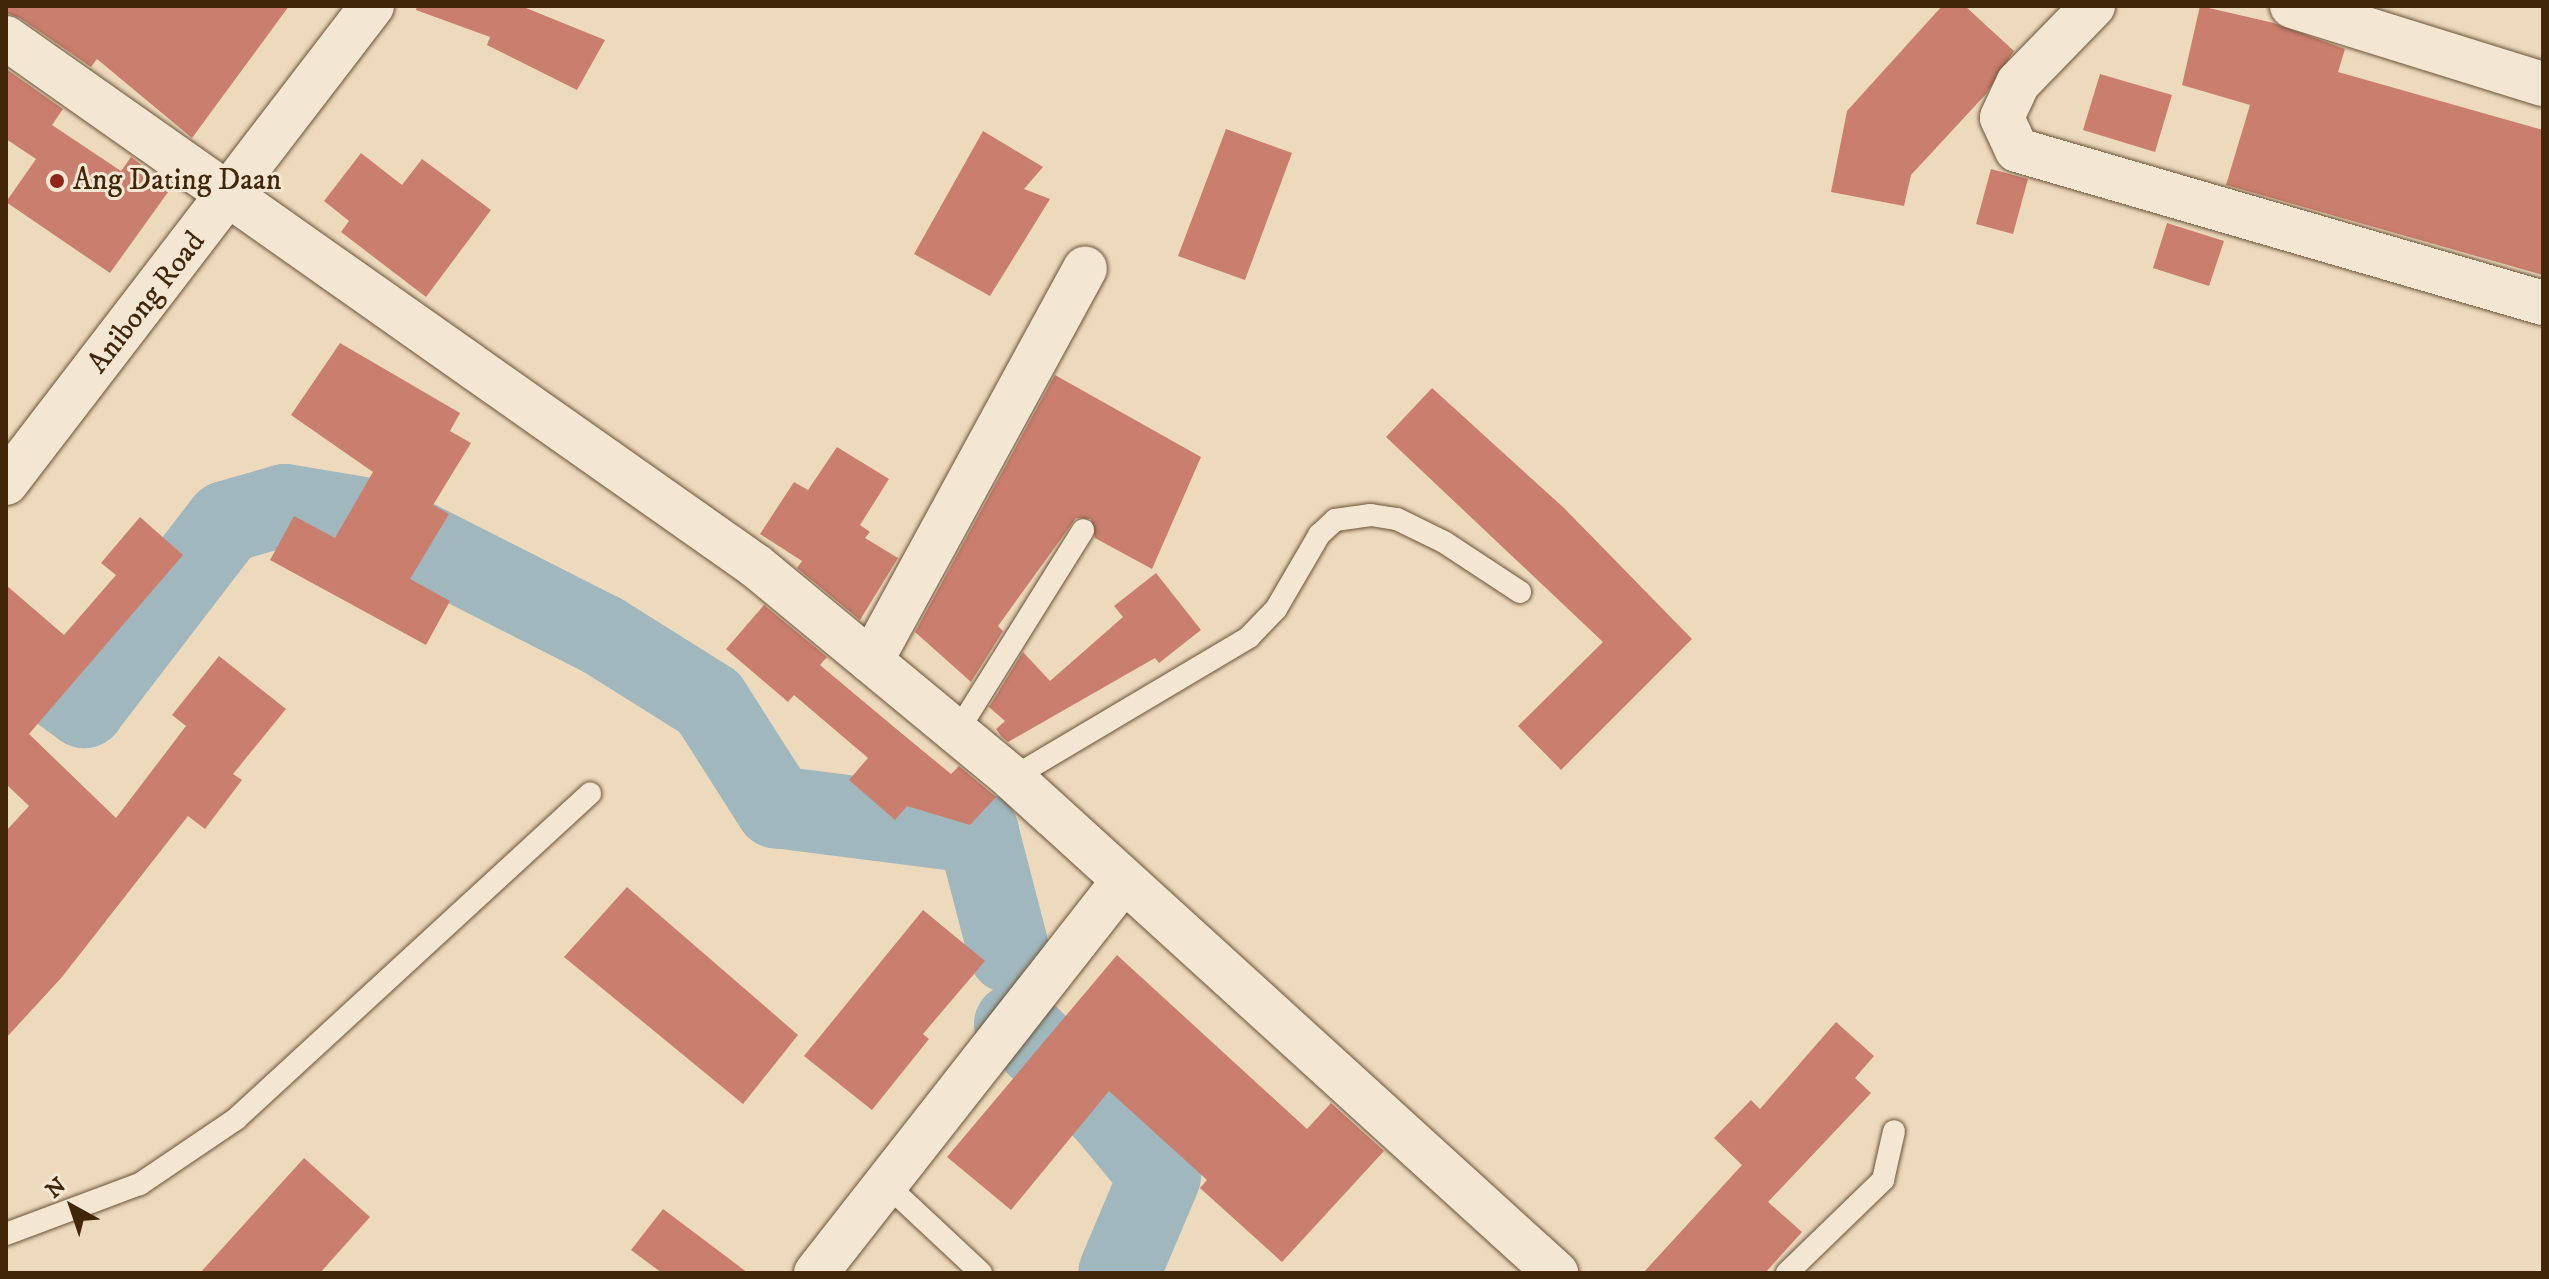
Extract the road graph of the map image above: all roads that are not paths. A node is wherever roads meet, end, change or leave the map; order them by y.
1 (372, 6) edge
2 (2093, 6) edge
3 (2292, 6) edge
4 (6, 38) edge
5 (2543, 84) edge
6 (228, 199) junction
7 (1085, 268) dead end
8 (2543, 303) edge
9 (6, 483) edge
10 (1083, 530) dead end
11 (1520, 592) dead end
12 (871, 661) junction
13 (957, 732) junction
14 (1012, 778) junction
15 (590, 793) dead end
16 (1123, 881) junction
17 (1894, 1131) dead end
18 (886, 1184) junction
19 (6, 1234) edge
20 (816, 1273) edge
21 (981, 1273) edge
22 (1556, 1273) edge
23 (1787, 1273) edge

1 - 6 street, Anibong Road
2 - 8 street
3 - 5 street
4 - 6 street
6 - 9 street, Anibong Road
6 - 12 street
7 - 12 street
10 - 13 lane
11 - 14 lane
12 - 13 street
13 - 14 street
14 - 16 street
15 - 19 lane
16 - 18 street
16 - 22 street
17 - 23 lane
18 - 20 street
18 - 21 lane

